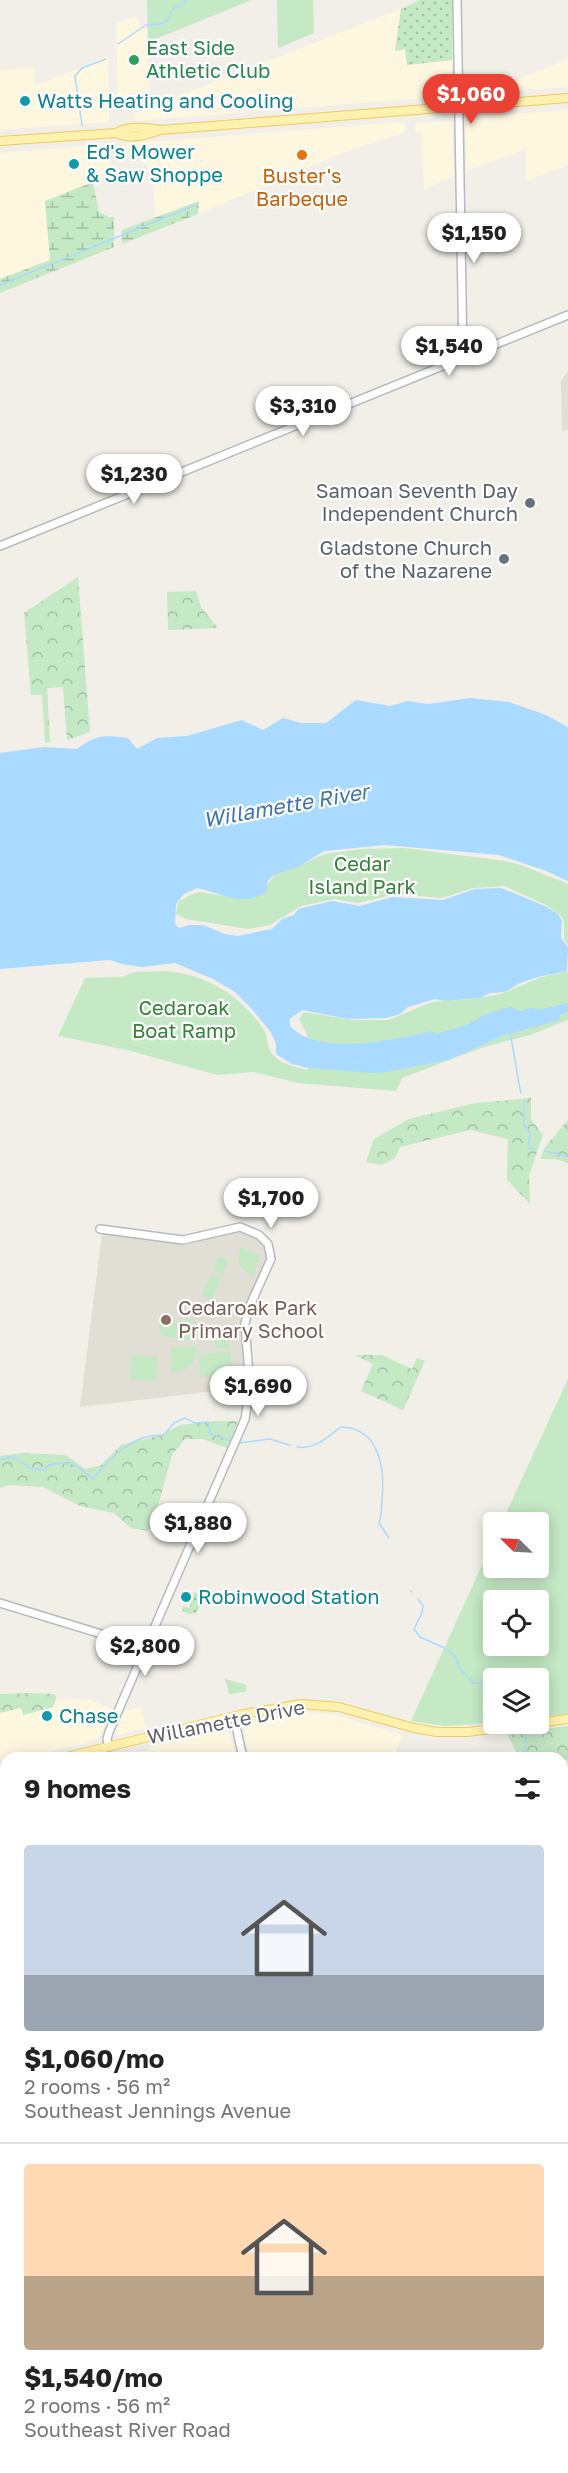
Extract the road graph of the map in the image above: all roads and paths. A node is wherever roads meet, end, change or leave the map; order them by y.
1 (457, 0) edge
2 (568, 98) edge
3 (459, 107) junction
4 (0, 141) edge
5 (568, 315) edge
6 (462, 358) junction
7 (0, 546) edge
8 (100, 1229) dead end
9 (0, 1603) edge
10 (144, 1647) junction
11 (234, 1717) junction
12 (568, 1719) edge
13 (549, 1722) edge
14 (483, 1730) edge
15 (109, 1747) junction
16 (88, 1752) edge
17 (242, 1752) edge

1 - 3 street
2 - 3 main road
3 - 4 main road
3 - 6 street
5 - 6 street
6 - 7 street
8 - 10 street
9 - 10 street
10 - 15 street
11 - 14 main road, Willamette Drive
11 - 15 main road, Willamette Drive
11 - 17 street
12 - 13 main road
15 - 16 main road, Willamette Drive

